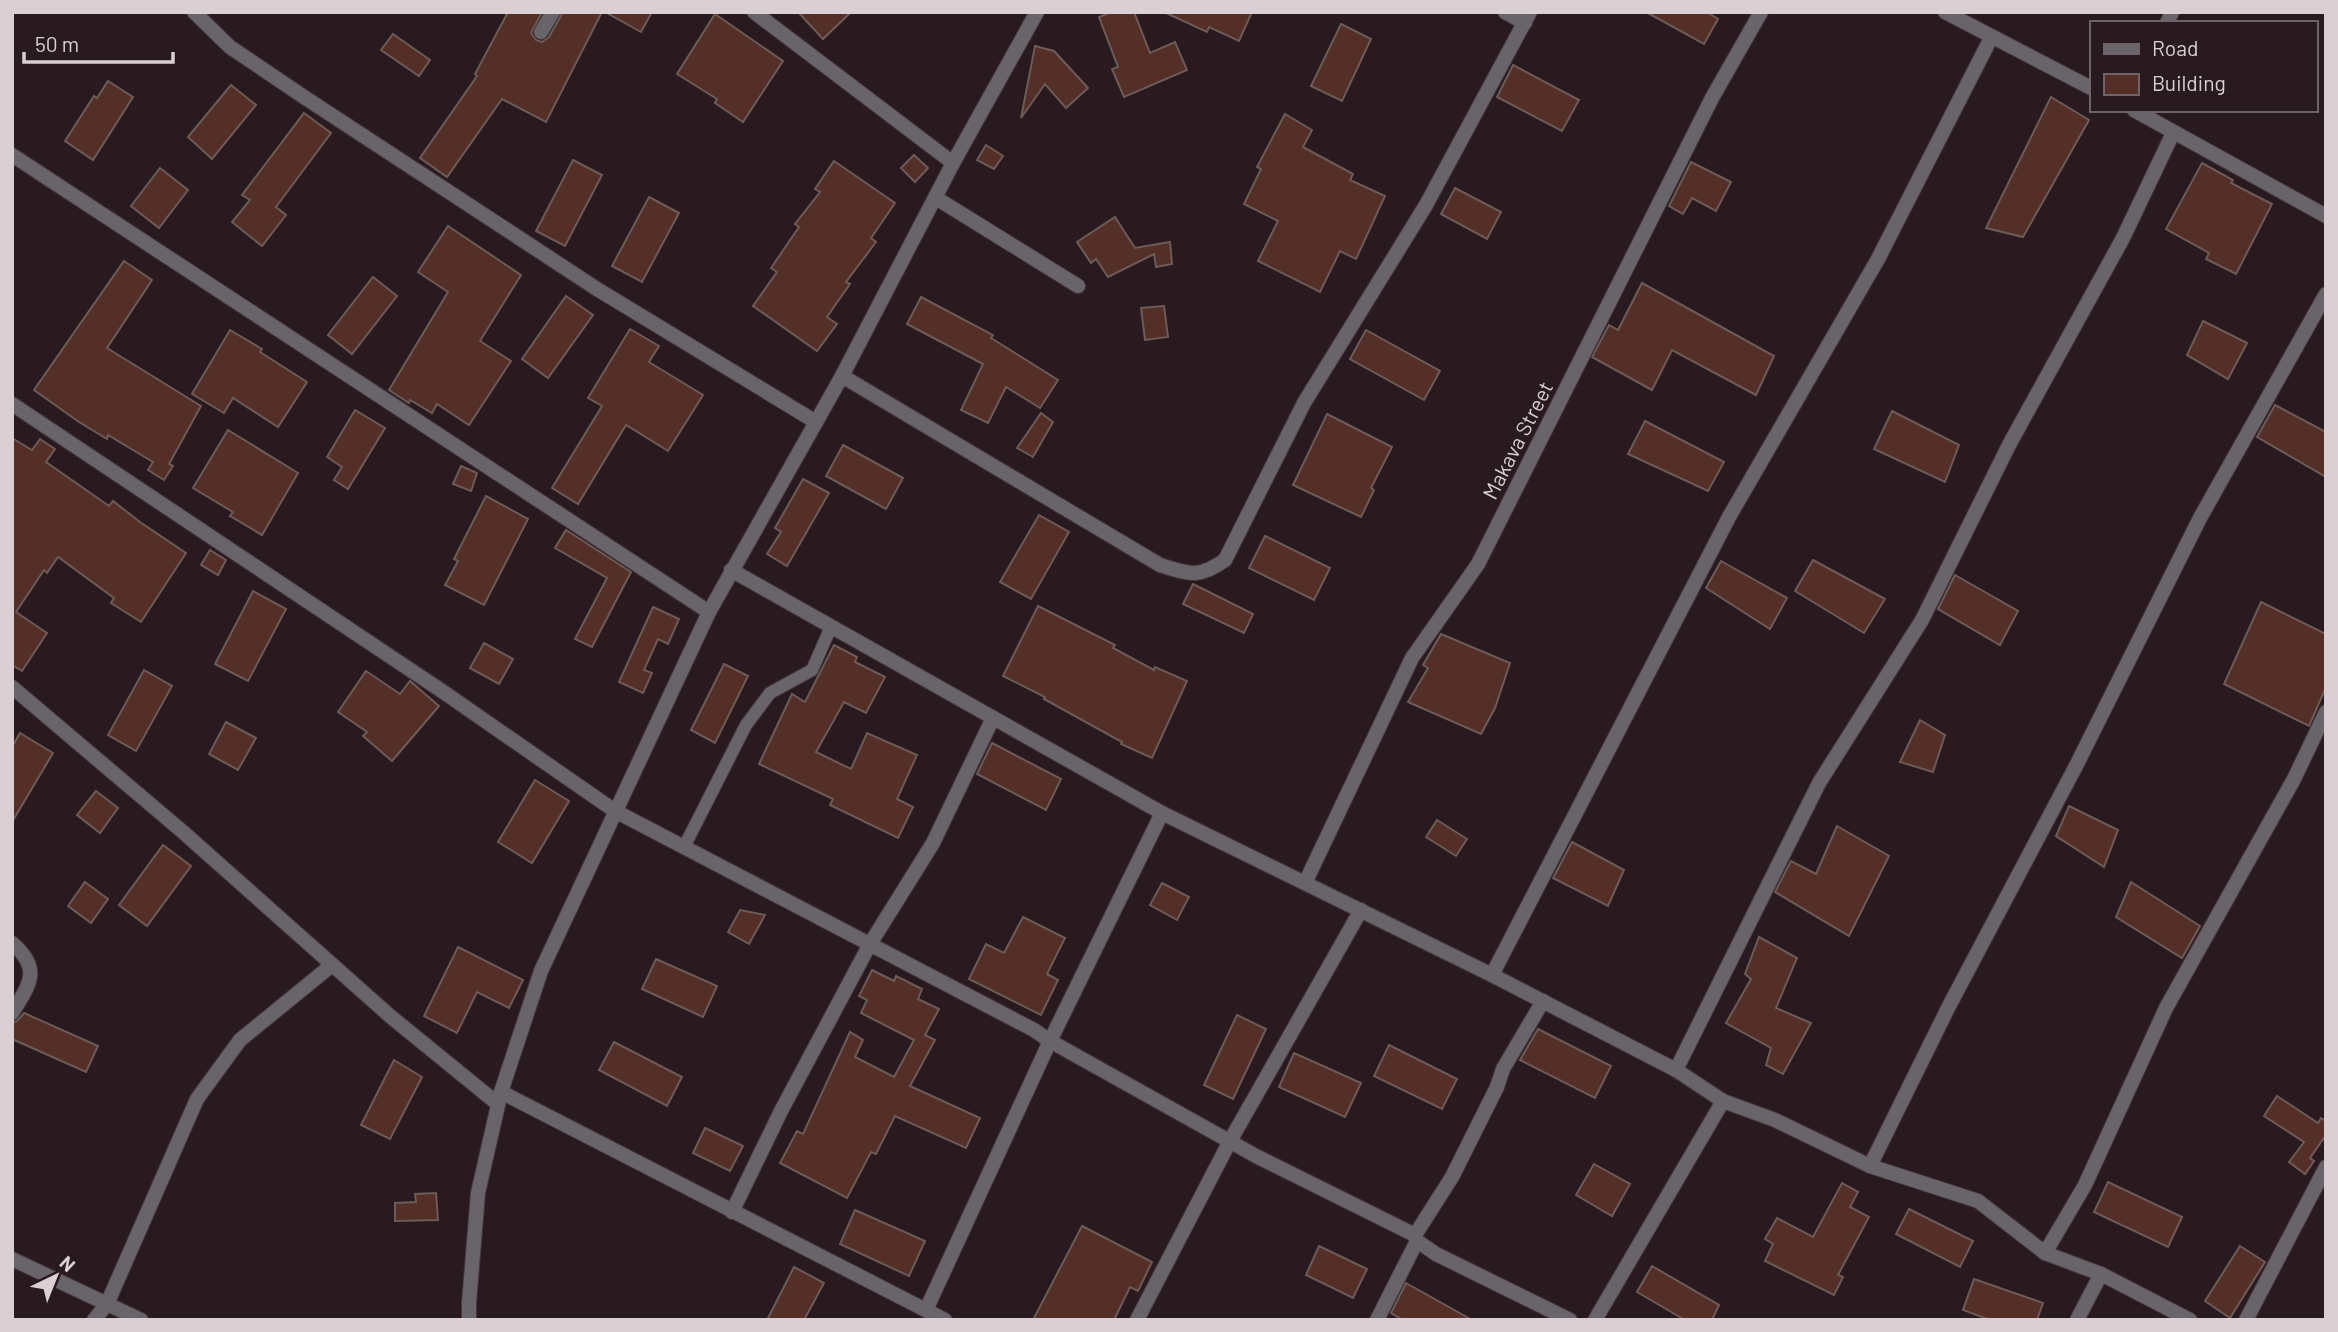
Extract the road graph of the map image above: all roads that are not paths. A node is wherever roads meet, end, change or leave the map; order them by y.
1 (194, 12) edge
2 (553, 12) edge
3 (754, 12) edge
4 (1037, 12) edge
5 (1505, 12) edge
6 (1760, 12) edge
7 (1953, 14) edge
8 (1527, 18) edge
9 (541, 32) dead end
10 (1991, 38) junction
11 (2090, 88) edge
12 (2137, 112) edge
13 (2173, 133) junction
14 (12, 155) edge
15 (953, 163) junction
16 (936, 198) junction
17 (2326, 216) edge
18 (1078, 286) dead end
19 (2326, 295) edge
20 (842, 376) junction
21 (12, 404) edge
22 (816, 422) junction
23 (731, 570) junction
24 (709, 612) junction
25 (831, 627) junction
26 (12, 687) edge
27 (2326, 712) edge
28 (993, 718) junction
29 (615, 811) junction
30 (1162, 813) junction
31 (684, 848) junction
32 (1305, 883) junction
33 (1361, 910) junction
34 (12, 943) edge
35 (870, 944) junction
36 (331, 964) junction
37 (1492, 975) junction
38 (1544, 1001) junction
39 (12, 1013) edge
40 (1050, 1041) junction
41 (1676, 1070) junction
42 (500, 1098) junction
43 (1723, 1101) junction
44 (1230, 1141) junction
45 (1870, 1166) junction
46 (2326, 1167) edge
47 (732, 1212) junction
48 (1416, 1238) junction
49 (2045, 1253) junction
50 (12, 1259) edge
51 (2101, 1274) junction
52 (107, 1304) junction
53 (926, 1310) junction
54 (94, 1320) edge
55 (141, 1320) edge
56 (469, 1320) edge
57 (945, 1320) edge
58 (1137, 1320) edge
59 (1377, 1320) edge
60 (1570, 1320) edge
61 (1595, 1320) edge
62 (2077, 1320) edge
63 (2190, 1320) edge
64 (2246, 1320) edge

1 - 22 street
2 - 9 street
3 - 15 street
4 - 15 street
5 - 8 street
6 - 32 street, Makava Street
7 - 10 street
8 - 20 street
10 - 11 street
10 - 37 street
12 - 13 street
13 - 17 street
13 - 41 street
14 - 24 street
15 - 16 street
16 - 18 street
16 - 20 street
19 - 45 street
20 - 22 street
21 - 29 street
22 - 23 street
23 - 24 street
23 - 25 street
24 - 29 street
25 - 28 street
25 - 31 lane
26 - 36 street
27 - 49 street
28 - 30 street
28 - 35 street
29 - 31 street
29 - 42 street
30 - 32 street
30 - 40 street
31 - 35 street
32 - 33 street
33 - 37 street
33 - 44 street
34 - 39 street
35 - 40 street
35 - 47 street
36 - 42 street
36 - 52 street
37 - 38 street
38 - 41 street
38 - 48 street
40 - 44 street
40 - 53 street
41 - 43 street
42 - 47 street
42 - 56 street
43 - 45 street
43 - 61 street
44 - 48 street
44 - 58 street
45 - 49 street
46 - 64 street
47 - 53 street
48 - 59 street
48 - 60 street
49 - 51 street
50 - 52 street
51 - 62 street
51 - 63 street
52 - 54 street
52 - 55 street
53 - 57 street

